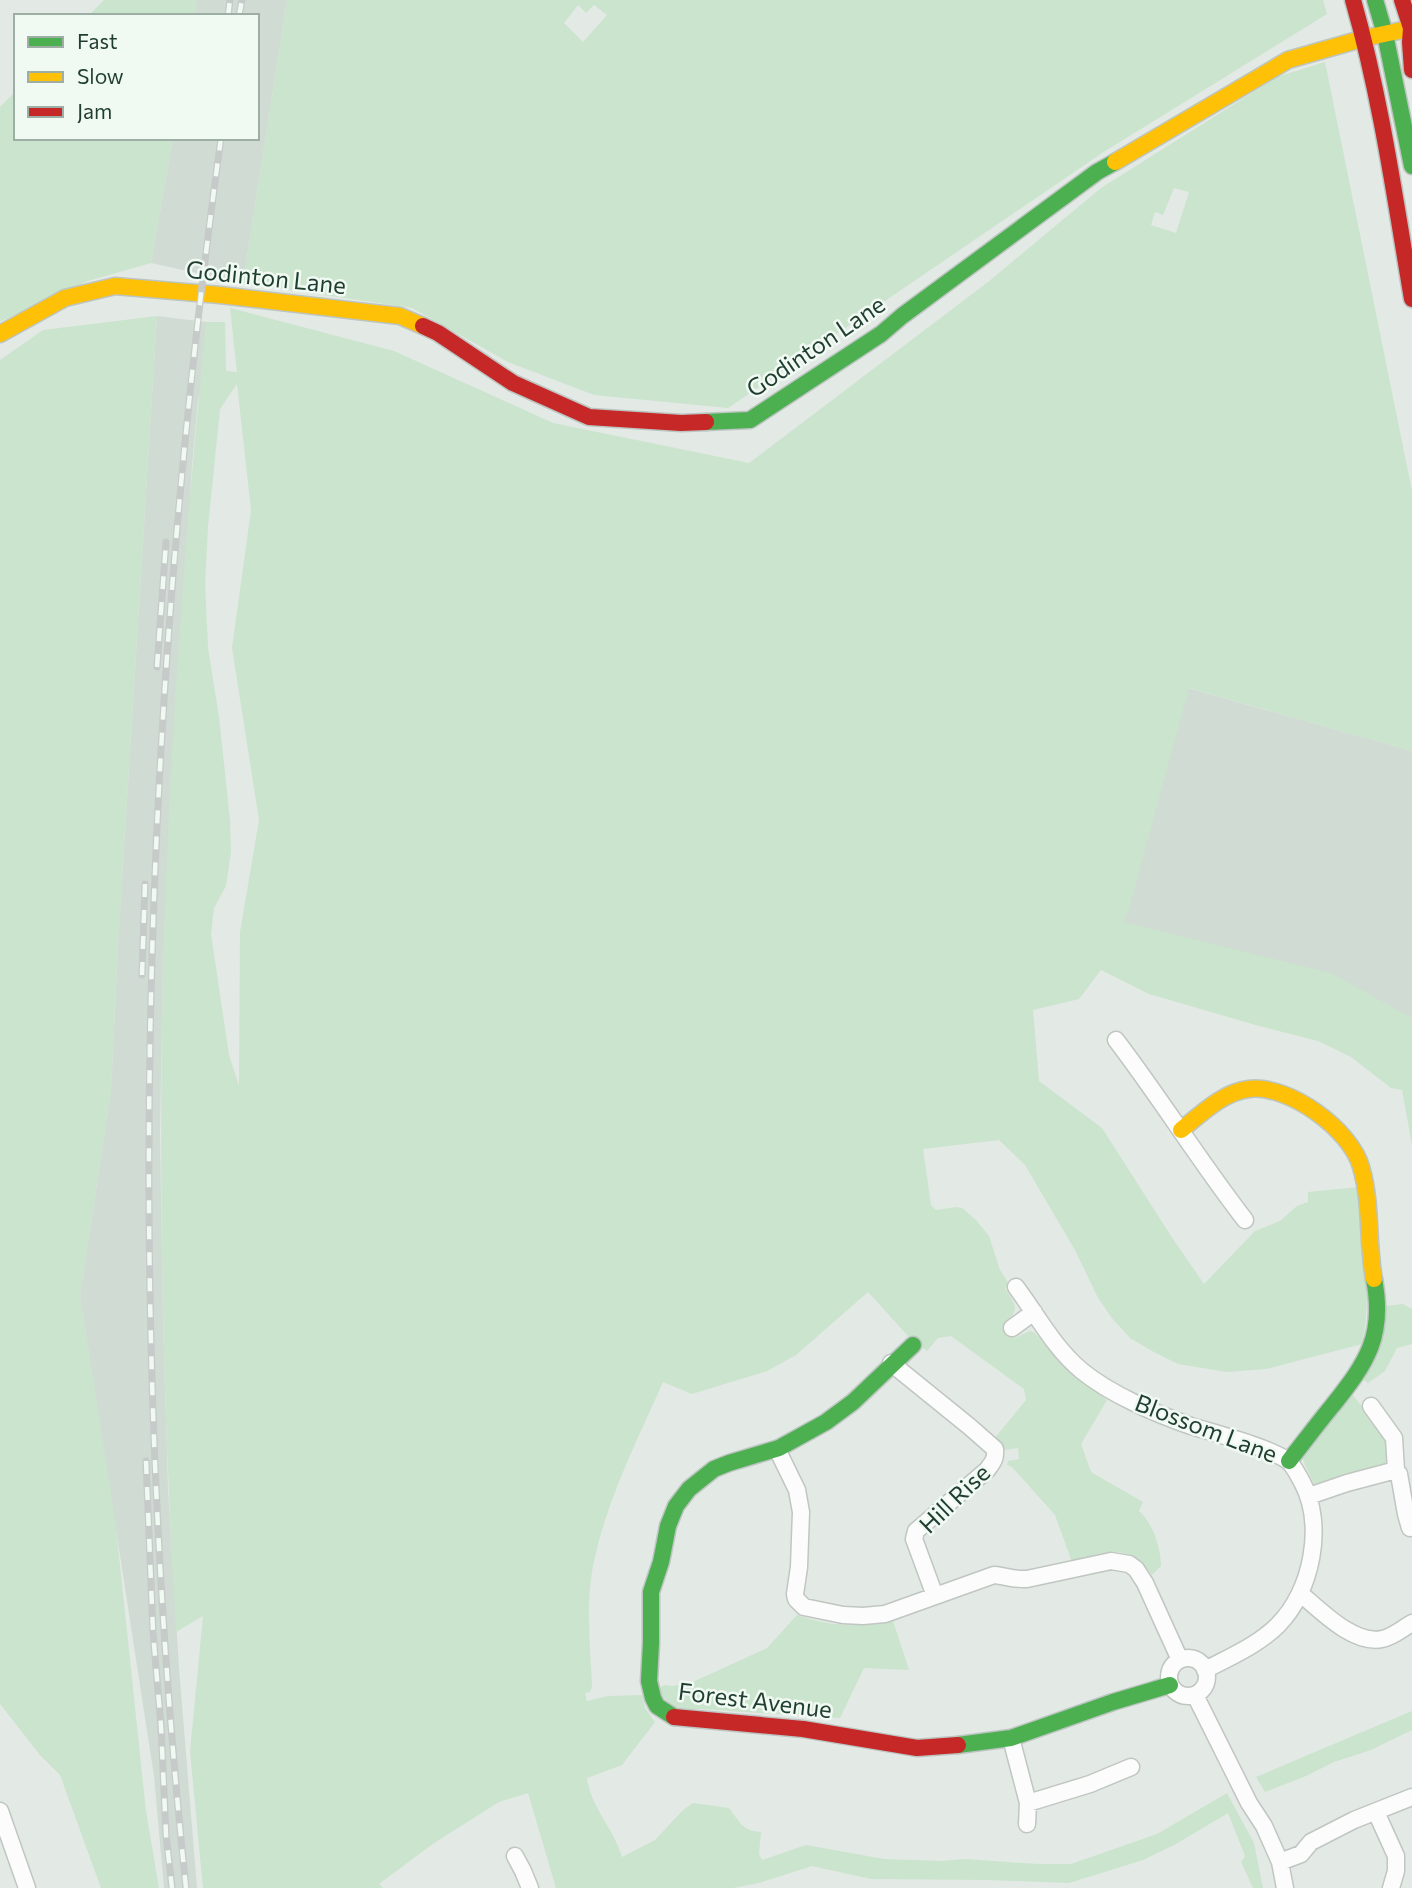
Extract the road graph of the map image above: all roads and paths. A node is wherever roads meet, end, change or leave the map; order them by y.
1 (1353, 0) edge
2 (1376, 0) edge
3 (1403, 1) edge
4 (1412, 28) edge
5 (1385, 34) junction
6 (1365, 38) junction
7 (1412, 70) edge
8 (1412, 166) edge
9 (1412, 299) edge
10 (0, 334) edge
11 (1116, 1041) dead end
12 (1181, 1130) junction
13 (1245, 1220) dead end
14 (1016, 1287) dead end
15 (1034, 1312) junction
16 (1013, 1328) dead end
17 (912, 1345) dead end
18 (891, 1363) junction
19 (1371, 1406) dead end
20 (777, 1449) junction
21 (1289, 1461) junction
22 (1396, 1470) junction
23 (1309, 1496) junction
24 (1410, 1528) dead end
25 (1301, 1594) junction
26 (935, 1596) junction
27 (1412, 1623) edge
28 (1180, 1660) junction
29 (1205, 1670) junction
30 (1170, 1685) junction
31 (1195, 1695) junction
32 (1011, 1738) junction
33 (1131, 1767) dead end
34 (1412, 1797) edge
35 (1028, 1803) junction
36 (1376, 1812) junction
37 (2, 1822) edge
38 (1027, 1824) dead end
39 (514, 1856) dead end
40 (1280, 1862) junction
41 (27, 1888) edge
42 (530, 1888) edge
43 (1285, 1888) edge
44 (1391, 1888) edge

1 - 6 street
2 - 5 street
3 - 4 street
4 - 5 street, Godinton Lane
4 - 7 street
5 - 6 street, Godinton Lane
5 - 8 street
6 - 9 street
6 - 10 street, Godinton Lane
11 - 12 street
12 - 13 street
12 - 21 street
14 - 15 street, Blossom Lane
15 - 16 street
15 - 21 street, Blossom Lane
17 - 18 street, Forest Avenue
18 - 20 street, Forest Avenue
18 - 26 street, Hill Rise
19 - 22 street
20 - 26 street
20 - 32 street, Forest Avenue
21 - 23 street, Blossom Lane
22 - 23 street
22 - 24 street
23 - 25 street, Blossom Lane
25 - 27 street
25 - 29 street, Blossom Lane
26 - 28 street
28 - 29 street
28 - 30 street
29 - 31 street
30 - 31 street
30 - 32 street, Forest Avenue
31 - 40 street
32 - 35 street
33 - 35 street
34 - 36 street
35 - 38 street
36 - 40 street
36 - 44 street
37 - 41 street
39 - 42 street
40 - 43 street

